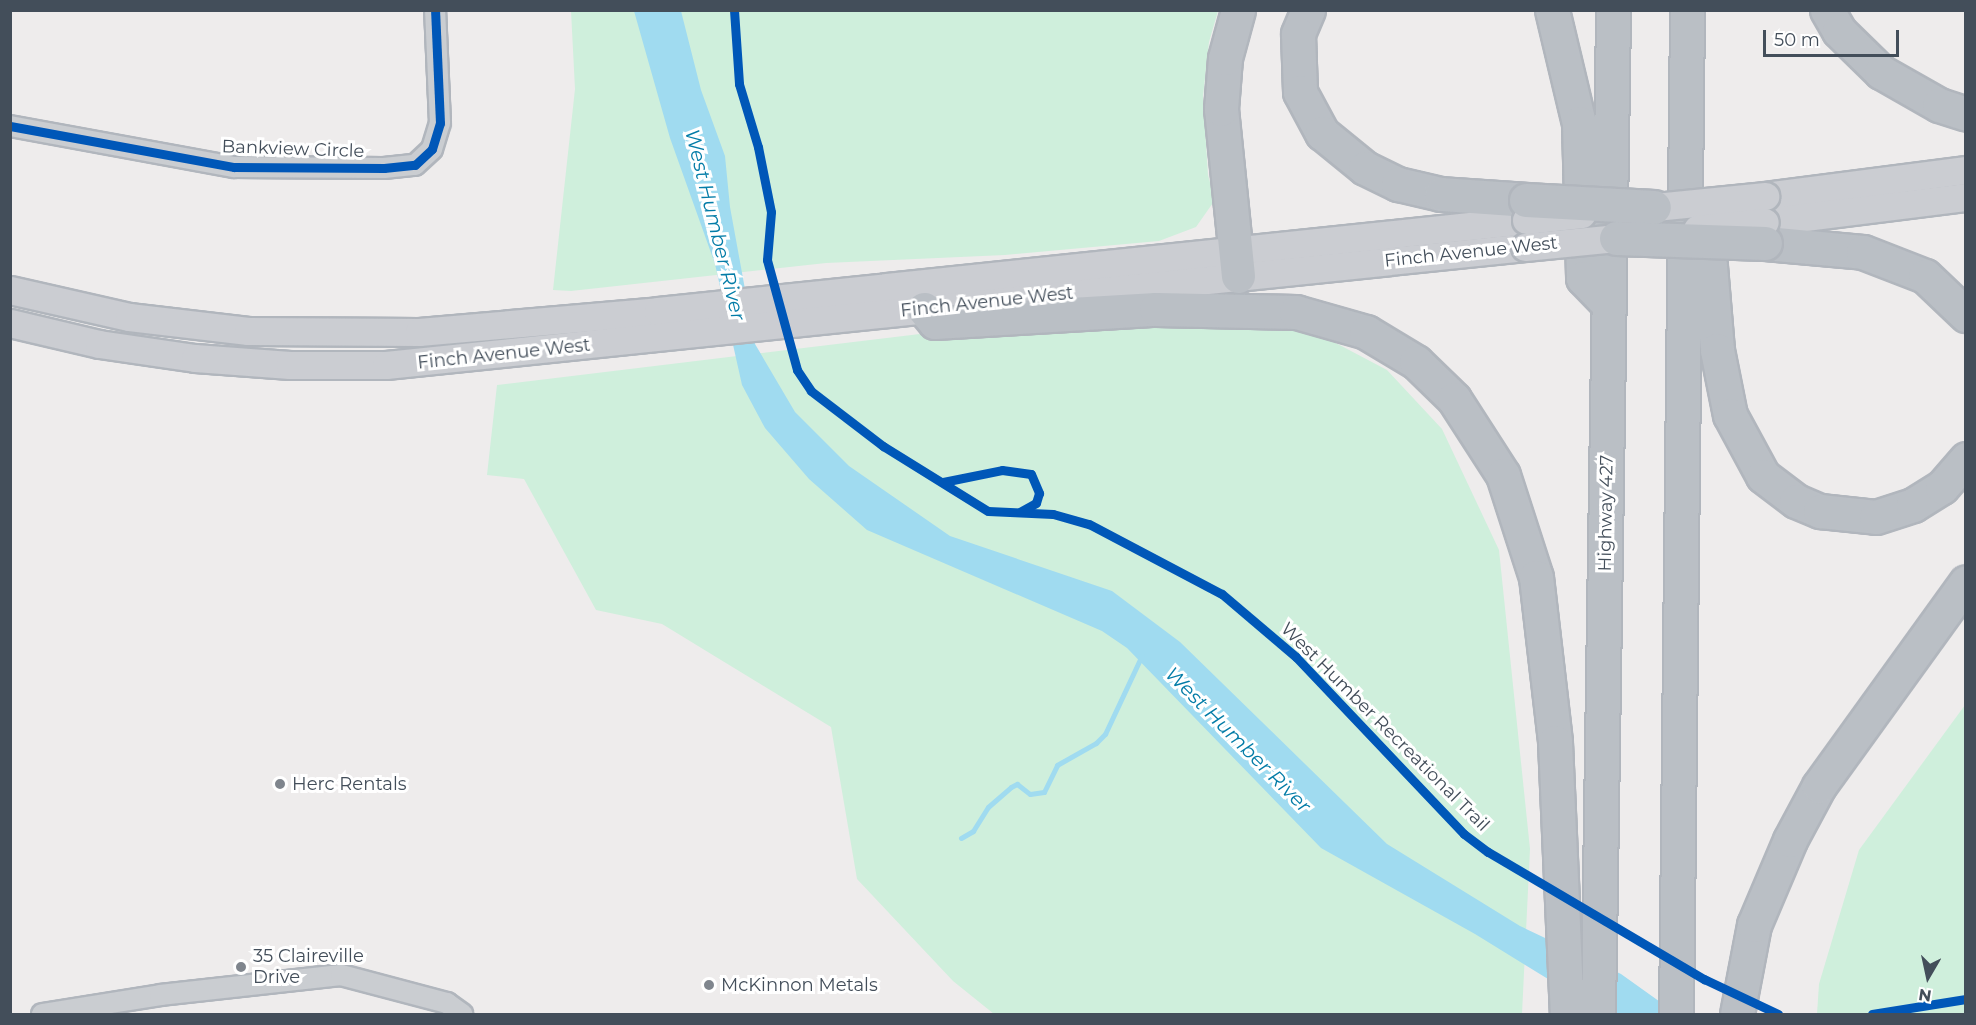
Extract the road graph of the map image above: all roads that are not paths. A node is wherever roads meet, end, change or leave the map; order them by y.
1 (435, 10) edge
2 (1238, 10) edge
3 (1308, 10) edge
4 (1552, 10) edge
5 (1613, 10) edge
6 (1686, 10) edge
7 (1827, 10) edge
8 (1965, 114) edge
9 (10, 126) edge
10 (1687, 136) junction
11 (1965, 170) edge
12 (1965, 197) edge
13 (1654, 207) joint
14 (1526, 210) junction
15 (1765, 220) junction
16 (1616, 238) joint
17 (1236, 263) junction
18 (10, 290) edge
19 (1609, 305) junction
20 (820, 306) junction
21 (924, 309) junction
22 (1965, 315) edge
23 (10, 323) edge
24 (661, 323) junction
25 (1965, 459) edge
26 (1965, 582) edge
27 (42, 1014) edge
28 (462, 1014) edge
29 (1567, 1014) edge
30 (1598, 1014) edge
31 (1676, 1014) edge
32 (1737, 1014) edge

1 - 9 street, Bankview Circle
2 - 17 highway
3 - 14 highway
4 - 19 highway
5 - 19 highway, Highway 427
6 - 10 highway
7 - 8 highway
10 - 25 highway
10 - 31 highway
11 - 15 main road
12 - 15 main road
13 - 14 highway, bridge
13 - 15 main road, bridge
14 - 17 main road, Finch Avenue West
15 - 16 highway, bridge
15 - 22 highway
16 - 17 main road, Finch Avenue West, bridge
17 - 20 main road, Finch Avenue West
17 - 21 main road, Finch Avenue West
18 - 24 main road, Finch Avenue West
19 - 30 highway, Highway 427
20 - 21 main road, Finch Avenue West
20 - 24 main road, Finch Avenue West
21 - 29 highway
23 - 24 main road, Finch Avenue West
26 - 32 highway
27 - 28 street

